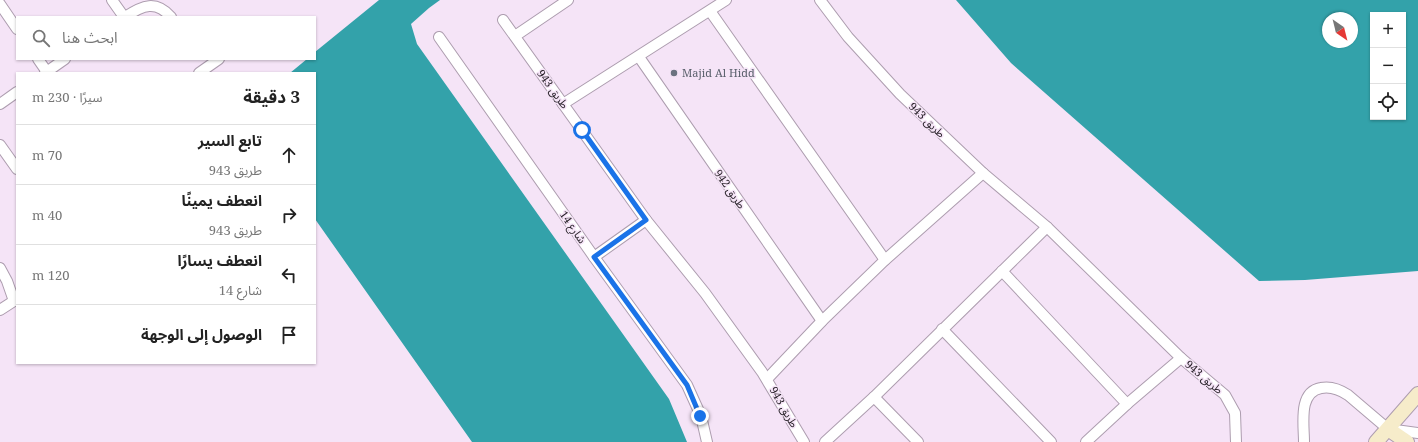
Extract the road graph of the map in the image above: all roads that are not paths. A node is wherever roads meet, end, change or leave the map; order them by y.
1 (112, 0) edge
2 (150, 0) edge
3 (568, 0) edge
4 (726, 0) edge
5 (820, 0) edge
6 (0, 4) edge
7 (141, 6) junction
8 (710, 11) junction
9 (124, 16) edge
10 (126, 16) edge
11 (170, 16) edge
12 (502, 20) dead end
13 (16, 28) edge
14 (515, 36) junction
15 (439, 37) dead end
16 (639, 57) junction
17 (39, 60) edge
18 (64, 60) edge
19 (200, 60) edge
20 (218, 60) edge
21 (203, 70) edge
22 (46, 72) edge
23 (16, 93) edge
24 (0, 104) edge
25 (563, 104) junction
26 (0, 145) edge
27 (16, 168) edge
28 (983, 173) junction
29 (646, 220) junction
30 (1047, 227) junction
31 (594, 257) junction
32 (885, 260) junction
33 (0, 268) edge
34 (1002, 271) junction
35 (15, 300) edge
36 (0, 310) edge
37 (822, 321) junction
38 (942, 329) junction
39 (1181, 358) junction
40 (767, 379) junction
41 (1418, 395) edge
42 (874, 397) junction
43 (1126, 404) junction
44 (1418, 433) edge
45 (1388, 435) edge
46 (707, 442) edge
47 (804, 442) edge
48 (825, 442) edge
49 (918, 442) edge
50 (1051, 442) edge
51 (1086, 442) edge
52 (1236, 442) edge
53 (1304, 442) edge
54 (1376, 442) edge
55 (1407, 442) edge

1 - 9 street
2 - 7 street
3 - 14 street
4 - 8 street
5 - 28 street, طريق 943
6 - 13 street
7 - 10 street
7 - 11 street
8 - 16 street
8 - 32 street
12 - 14 street, طريق 943
14 - 25 street, طريق 943
15 - 31 street, شارع 14
16 - 25 street
16 - 37 street, طريق 942
17 - 22 street
18 - 22 street
19 - 21 street
20 - 21 street
23 - 24 street
25 - 29 street, طريق 943
26 - 27 street
28 - 30 street, طريق 943
28 - 32 street
29 - 31 street
29 - 40 street, طريق 943
30 - 34 street
30 - 39 street, طريق 943
31 - 46 street, شارع 14
32 - 37 street
33 - 35 street
34 - 38 street
34 - 43 street
35 - 36 street
37 - 40 street
38 - 42 street
38 - 50 street
39 - 43 street, طريق 943
39 - 52 street, طريق 943
40 - 47 street, طريق 943
41 - 45 street
42 - 48 street
42 - 49 street
43 - 51 street, طريق 943
44 - 45 street
45 - 53 street
45 - 54 street
45 - 55 street

